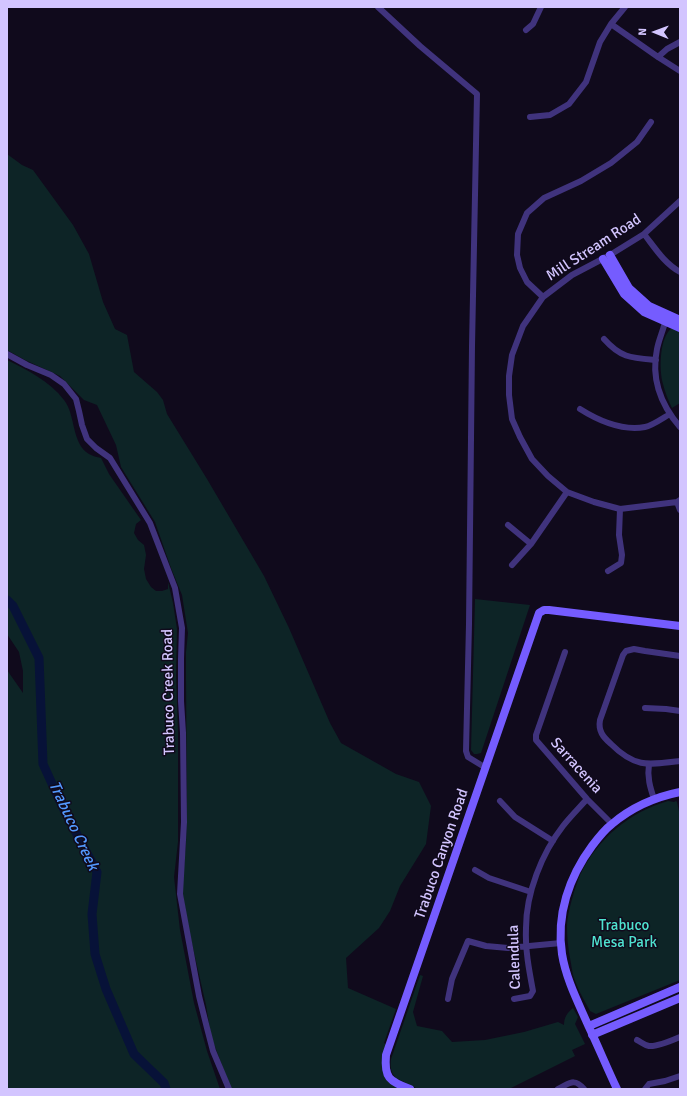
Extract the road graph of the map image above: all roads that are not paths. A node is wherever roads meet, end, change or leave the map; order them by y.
1 (378, 7) edge
2 (541, 7) edge
3 (625, 7) edge
4 (612, 24) junction
5 (526, 30) dead end
6 (680, 42) edge
7 (658, 57) junction
8 (680, 71) edge
9 (530, 117) dead end
10 (651, 122) dead end
11 (680, 201) edge
12 (644, 234) junction
13 (607, 257) junction
14 (680, 272) edge
15 (543, 297) junction
16 (667, 319) junction
17 (680, 320) edge
18 (680, 328) edge
19 (604, 339) dead end
20 (7, 354) edge
21 (656, 360) junction
22 (580, 409) dead end
23 (670, 414) junction
24 (680, 427) edge
25 (567, 492) junction
26 (679, 501) edge
27 (620, 509) junction
28 (680, 510) edge
29 (508, 525) dead end
30 (531, 544) junction
31 (512, 566) dead end
32 (608, 571) dead end
33 (680, 626) edge
34 (565, 652) dead end
35 (680, 656) edge
36 (645, 708) dead end
37 (680, 711) edge
38 (680, 761) edge
39 (649, 764) junction
40 (486, 768) junction
41 (680, 792) edge
42 (587, 799) junction
43 (654, 799) junction
44 (500, 801) dead end
45 (612, 824) junction
46 (553, 841) junction
47 (475, 870) dead end
48 (531, 892) junction
49 (561, 943) junction
50 (526, 946) junction
51 (680, 987) edge
52 (680, 998) edge
53 (448, 999) dead end
54 (514, 999) dead end
55 (589, 1026) junction
56 (592, 1035) junction
57 (680, 1037) edge
58 (637, 1040) dead end
59 (680, 1076) edge
60 (229, 1089) edge
61 (410, 1089) edge
62 (558, 1089) edge
63 (584, 1089) edge
64 (617, 1089) edge
65 (645, 1089) edge

1 - 40 street
2 - 5 street
3 - 4 street
4 - 7 street
4 - 9 street
6 - 7 street
7 - 8 street
10 - 15 street
11 - 12 street, Mill Stream Road
12 - 13 street, Mill Stream Road
12 - 14 street
13 - 15 street, Mill Stream Road
13 - 16 main road
15 - 25 street, Mill Stream Road
16 - 17 main road
16 - 18 main road
16 - 21 street
19 - 21 street
20 - 60 street, Trabuco Creek Road
21 - 23 street
22 - 23 street
23 - 24 street
25 - 27 street, Mill Stream Road
25 - 30 street
26 - 27 street, Mill Stream Road
26 - 28 street
27 - 32 street
29 - 30 street
30 - 31 street
33 - 40 main road, Trabuco Canyon Road
34 - 42 street, Sarracenia
35 - 39 street
36 - 37 street
38 - 39 street
39 - 43 street
40 - 61 main road, Trabuco Canyon Road
41 - 43 main road
42 - 45 street, Sarracenia
42 - 46 street, Calendula
43 - 45 main road
44 - 46 street
45 - 49 main road
46 - 48 street, Calendula
47 - 48 street
48 - 50 street, Calendula
49 - 50 street
49 - 55 main road
50 - 53 street
50 - 54 street, Calendula
51 - 55 main road
52 - 56 main road
55 - 56 main road
56 - 64 main road
57 - 58 street
59 - 65 street
62 - 63 street

